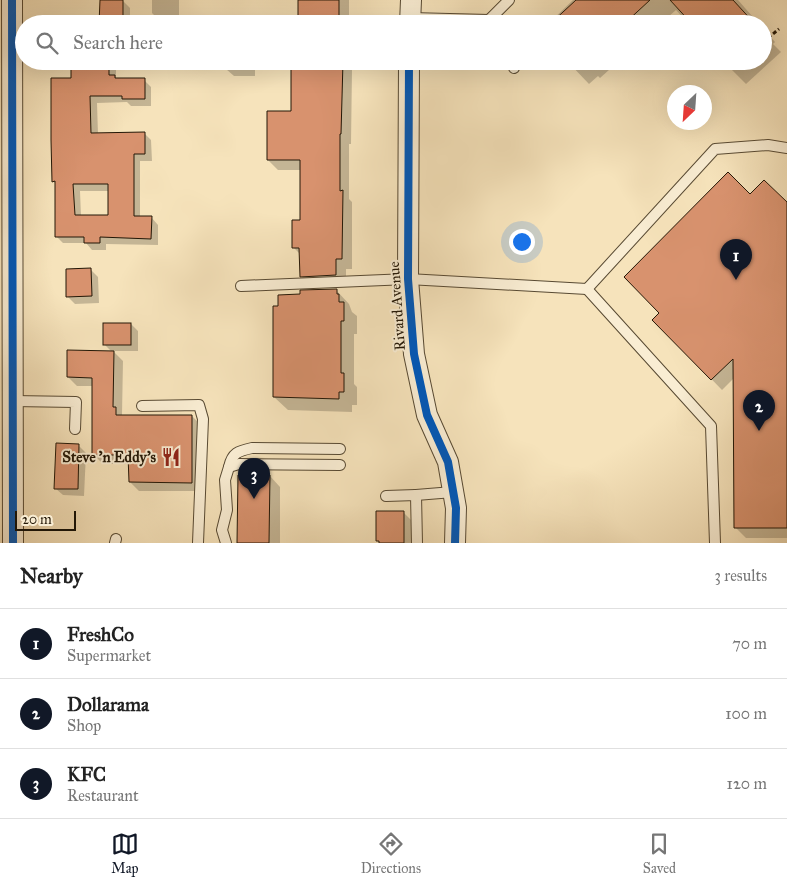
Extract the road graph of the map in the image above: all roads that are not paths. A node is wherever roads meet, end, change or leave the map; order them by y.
1 (12, 0) edge
2 (509, 0) edge
3 (496, 15) edge
4 (409, 70) edge
5 (787, 148) edge
6 (6, 222) edge
7 (408, 279) junction
8 (242, 286) dead end
9 (587, 289) junction
10 (13, 401) junction
11 (142, 406) dead end
12 (75, 429) dead end
13 (340, 449) dead end
14 (340, 465) dead end
15 (229, 467) junction
16 (453, 492) junction
17 (416, 495) junction
18 (386, 496) dead end
19 (13, 543) edge
20 (198, 543) edge
21 (226, 543) edge
22 (417, 543) edge
23 (455, 543) edge
24 (715, 543) edge

1 - 6 street
2 - 3 lane
4 - 7 street, Rivard Avenue
5 - 9 lane
6 - 10 street
7 - 8 lane
7 - 9 lane
7 - 16 street, Rivard Avenue
9 - 24 lane
10 - 12 lane
10 - 19 street
11 - 20 lane
13 - 15 lane
14 - 15 lane
15 - 21 lane
16 - 17 lane
16 - 23 street, Rivard Avenue
17 - 18 lane
17 - 22 lane

